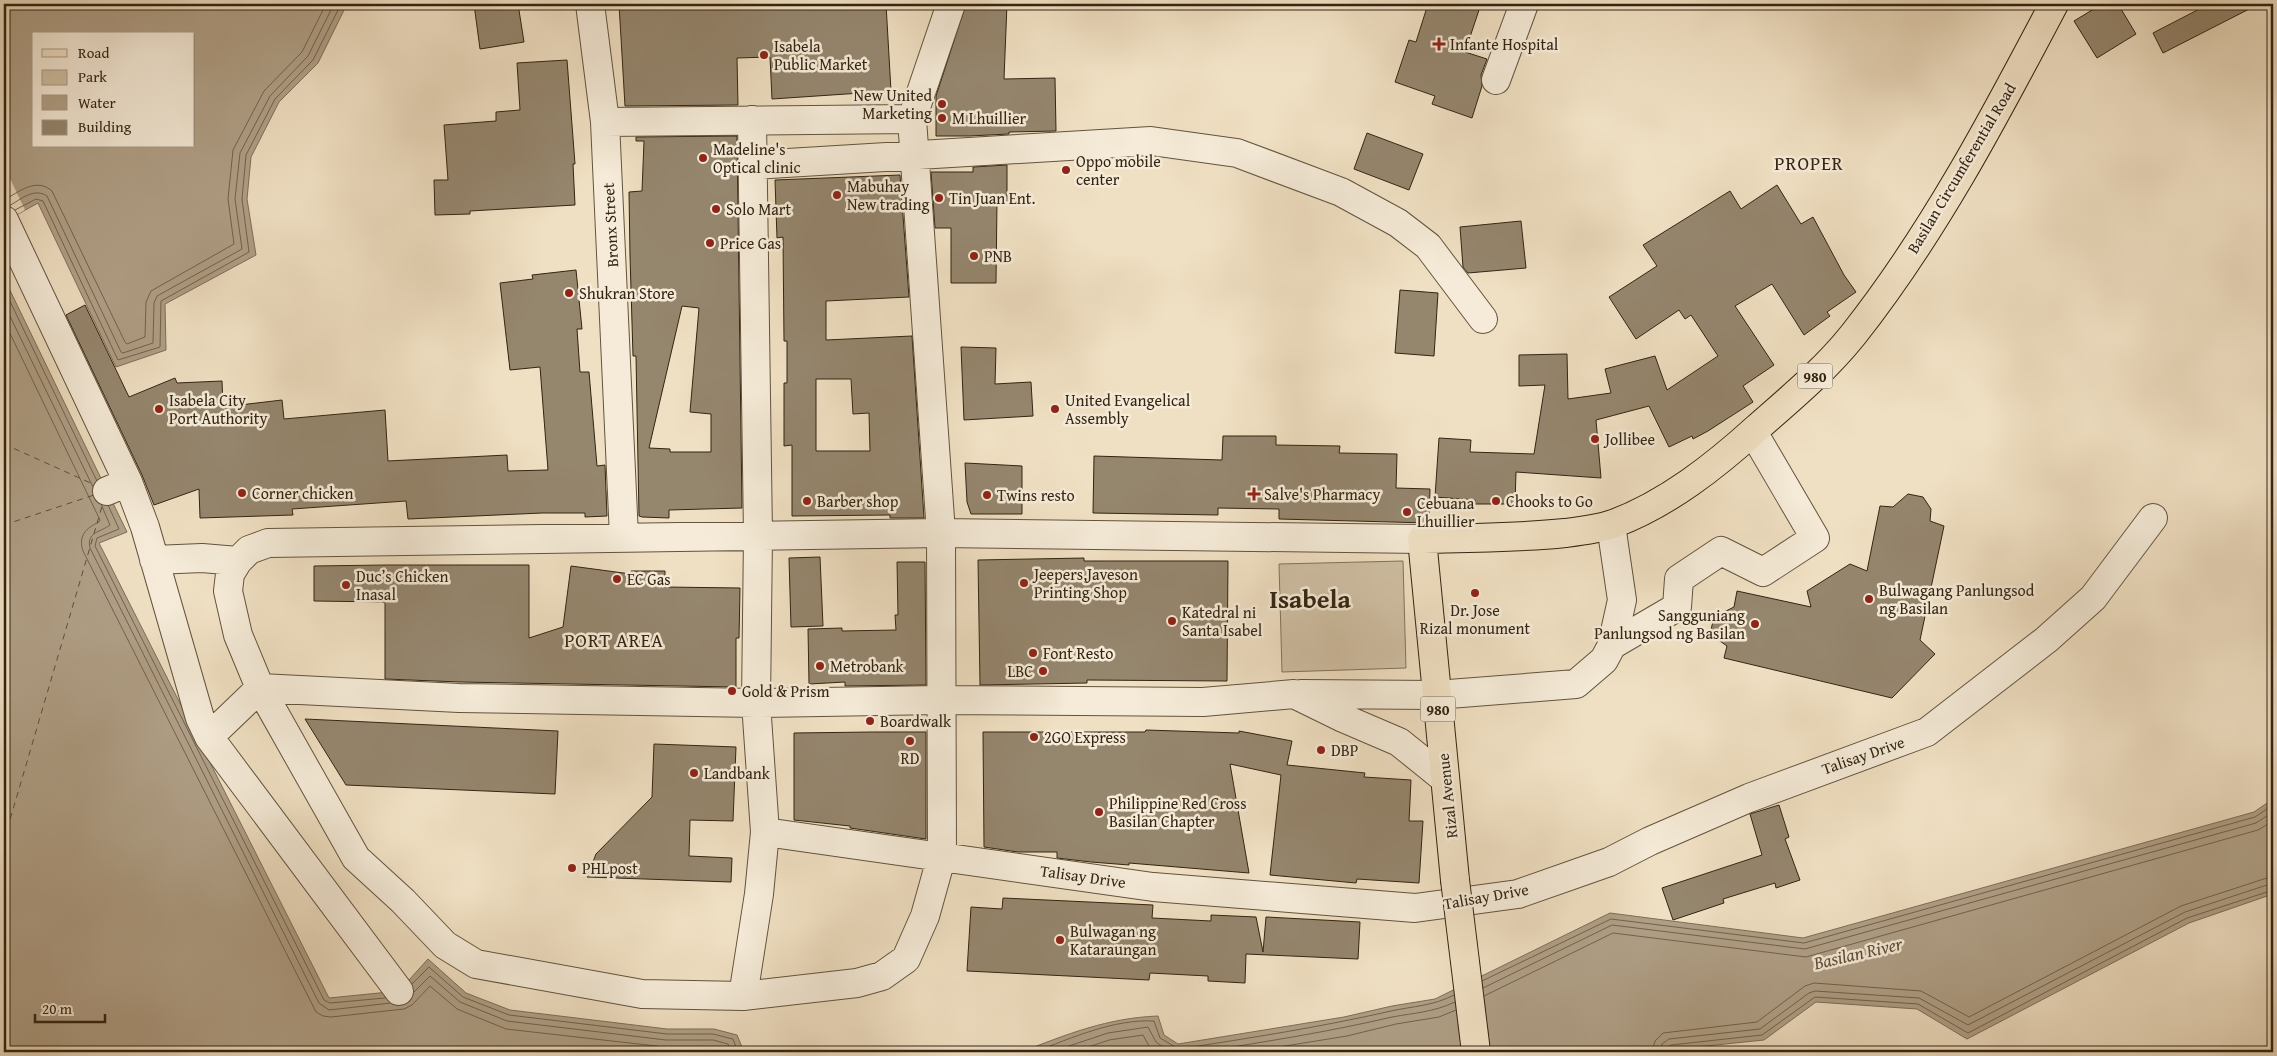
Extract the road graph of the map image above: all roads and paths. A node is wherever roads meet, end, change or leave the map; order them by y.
1 (590, 4) edge
2 (951, 4) edge
3 (1524, 4) edge
4 (2054, 4) edge
5 (1496, 80) dead end
6 (912, 119) junction
7 (752, 120) junction
8 (605, 122) junction
9 (915, 154) junction
10 (752, 165) junction
11 (4, 220) edge
12 (1483, 318) dead end
13 (1753, 432) junction
14 (2153, 518) dead end
15 (1611, 525) junction
16 (941, 533) junction
17 (758, 535) junction
18 (624, 538) junction
19 (1422, 539) junction
20 (154, 560) junction
21 (238, 561) junction
22 (1612, 645) junction
23 (260, 688) junction
24 (1294, 694) junction
25 (1436, 695) junction
26 (940, 700) junction
27 (756, 703) junction
28 (209, 737) junction
29 (1445, 779) junction
30 (765, 832) junction
31 (942, 855) junction
32 (399, 991) dead end
33 (743, 996) junction
34 (1476, 1052) edge

1 - 8 street, Bronx Street
2 - 6 street
3 - 5 street
4 - 13 main road, Basilan Circumferential Road / 980
6 - 7 street
6 - 9 street
7 - 8 street
7 - 10 street
8 - 18 street, Bronx Street
9 - 10 street
9 - 12 street
9 - 16 street
10 - 17 street
11 - 20 street
13 - 15 main road, Basilan Circumferential Road / 980
13 - 22 street
14 - 31 street, Talisay Drive
15 - 19 main road, Basilan Circumferential Road / 980
15 - 22 street
16 - 17 street
16 - 19 street
16 - 26 street
17 - 18 street
17 - 27 street
18 - 21 street
19 - 25 main road, Rizal Avenue / 980
20 - 21 street
20 - 28 street
21 - 23 street
22 - 25 street
23 - 27 street
23 - 28 street
23 - 33 street
24 - 25 street
24 - 26 street
24 - 29 street
25 - 29 main road, Rizal Avenue / 980
26 - 27 street
26 - 31 street
27 - 30 street
28 - 32 street
29 - 34 main road, Rizal Avenue / 980, bridge
30 - 31 street, Talisay Drive
30 - 33 street
31 - 33 street

